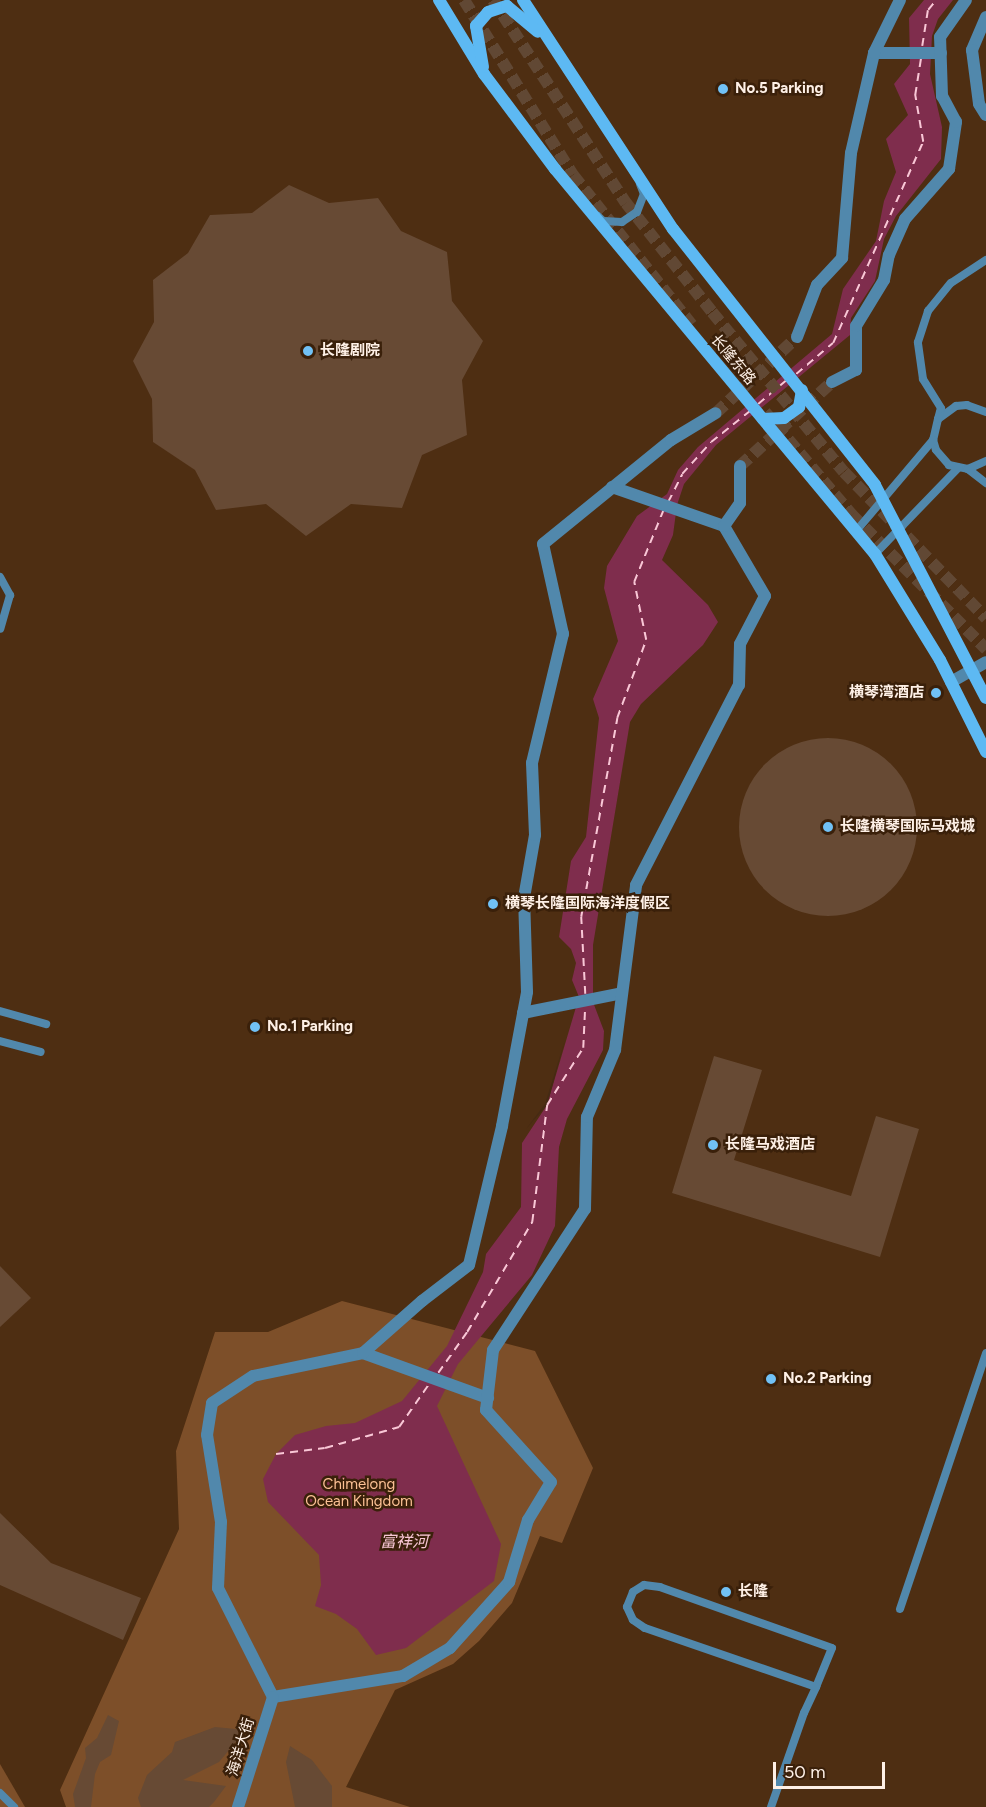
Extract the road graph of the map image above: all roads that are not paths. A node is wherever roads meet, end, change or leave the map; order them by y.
1 (439, 0) edge
2 (523, 0) edge
3 (900, 0) edge
4 (966, 0) edge
5 (986, 17) edge
6 (546, 38) junction
7 (874, 53) junction
8 (941, 53) junction
9 (484, 74) junction
10 (986, 115) edge
11 (638, 176) junction
12 (580, 198) junction
13 (986, 260) edge
14 (797, 337) tunnel mouth
15 (832, 382) tunnel mouth
16 (802, 390) junction
17 (986, 412) edge
18 (716, 413) tunnel mouth
19 (763, 419) junction
20 (938, 419) junction
21 (933, 440) junction
22 (986, 461) edge
23 (740, 466) dead end
24 (958, 468) junction
25 (968, 469) junction
26 (986, 483) edge
27 (612, 487) junction
28 (883, 499) junction
29 (724, 526) junction
30 (857, 530) junction
31 (899, 533) junction
32 (876, 554) junction
33 (0, 577) edge
34 (0, 629) edge
35 (986, 662) edge
36 (972, 669) junction
37 (951, 682) junction
38 (986, 698) edge
39 (986, 752) edge
40 (622, 993) junction
41 (0, 1011) edge
42 (523, 1013) junction
43 (46, 1024) dead end
44 (0, 1041) edge
45 (41, 1052) dead end
46 (363, 1353) junction
47 (986, 1353) edge
48 (488, 1398) junction
49 (900, 1608) dead end
50 (816, 1687) junction
51 (273, 1697) junction
52 (0, 1793) edge
53 (14, 1807) edge
54 (238, 1807) edge
55 (771, 1807) edge

1 - 9 main road, 长隆东路
2 - 6 main road
3 - 7 street
4 - 8 street
5 - 10 street
6 - 9 main road
6 - 11 main road
7 - 8 street
7 - 14 street
8 - 15 street
9 - 12 main road, 长隆东路
11 - 12 lane
11 - 16 main road
12 - 19 main road, 长隆东路
13 - 20 lane
16 - 19 main road
16 - 28 main road
17 - 20 lane
18 - 27 street
19 - 30 main road, 长隆东路
20 - 21 lane
21 - 24 lane
21 - 28 lane
22 - 25 lane
23 - 29 street
24 - 25 lane
24 - 31 lane
25 - 26 lane
27 - 29 street
27 - 42 street
28 - 30 lane
28 - 31 main road
29 - 40 street
30 - 32 main road, 长隆东路
31 - 32 lane
31 - 36 main road
32 - 37 main road, 长隆东路
33 - 34 lane
35 - 36 street
36 - 37 street
36 - 38 main road
37 - 39 main road, 长隆东路
40 - 42 street
40 - 48 street
41 - 43 lane
42 - 46 street
44 - 45 lane
46 - 48 street
46 - 51 street
47 - 49 lane
48 - 51 street
50 - 50 lane
50 - 55 lane
51 - 54 street, 海洋大街
52 - 53 lane

